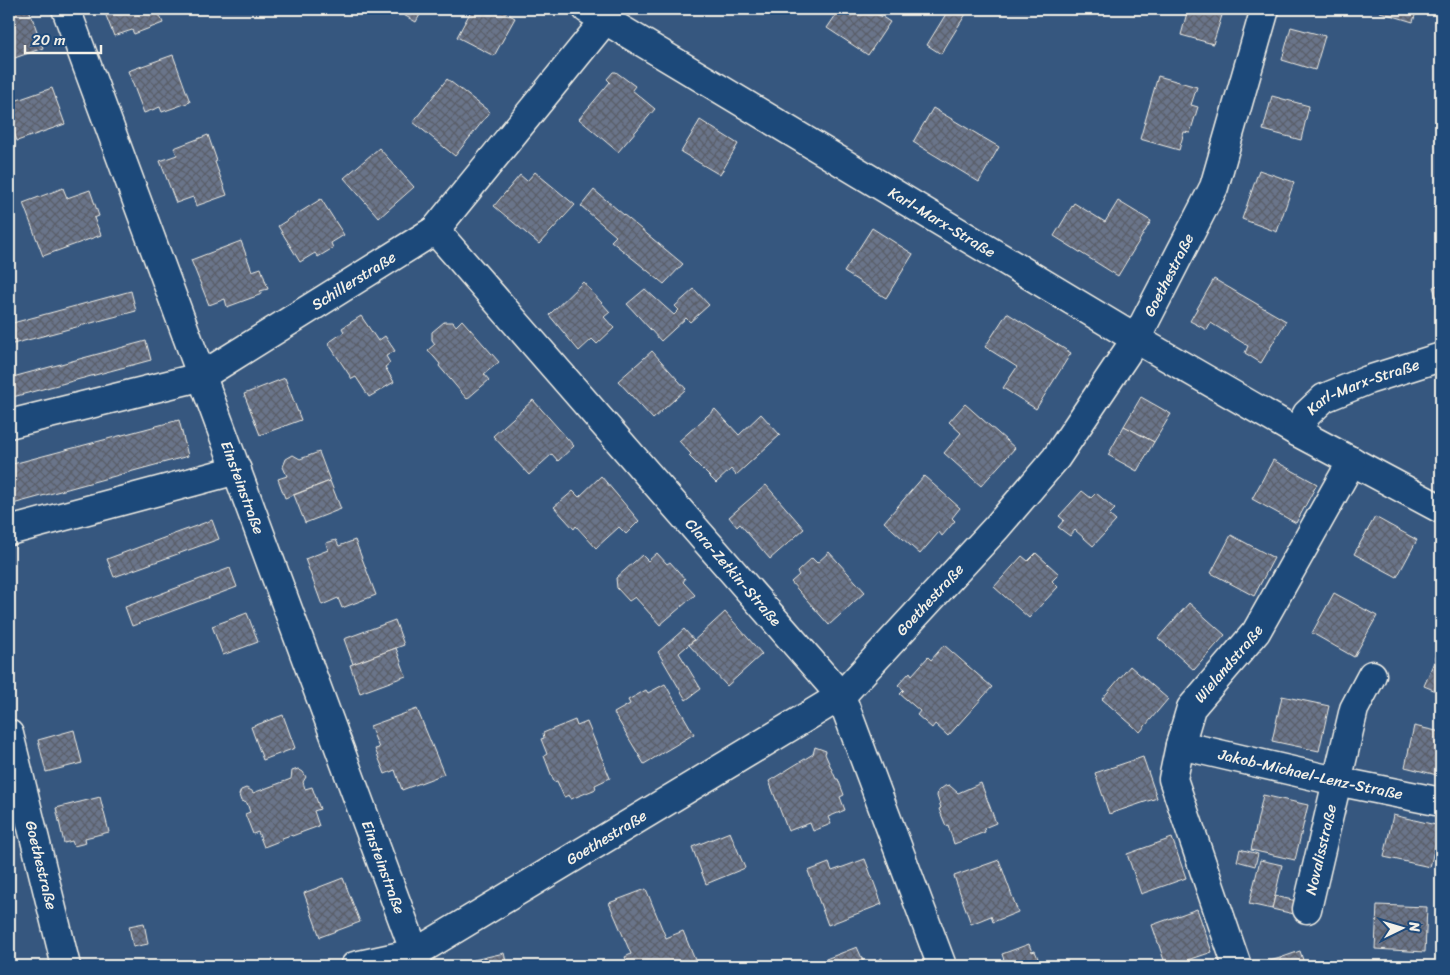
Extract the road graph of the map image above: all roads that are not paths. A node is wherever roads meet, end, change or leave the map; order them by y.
1 (66, 9) edge
2 (1266, 9) edge
3 (601, 12) edge
4 (435, 230) junction
5 (1136, 339) junction
6 (1441, 357) edge
7 (200, 377) junction
8 (9, 424) edge
9 (1297, 432) junction
10 (1352, 461) junction
11 (236, 470) junction
12 (1441, 509) edge
13 (9, 531) edge
14 (1372, 675) dead end
15 (841, 696) junction
16 (9, 734) edge
17 (1180, 746) junction
18 (1336, 781) junction
19 (1441, 802) edge
20 (1307, 909) dead end
21 (417, 960) edge
22 (66, 966) edge
23 (355, 966) edge
24 (942, 966) edge
25 (1237, 966) edge

1 - 7 street, Einsteinstraße
2 - 5 street, Goethestraße
3 - 4 street, Schillerstraße
3 - 5 street, Karl-Marx-Straße
4 - 7 street, Schillerstraße
4 - 15 street, Clara-Zetkin-Straße
5 - 9 street, Karl-Marx-Straße
5 - 15 street, Goethestraße
6 - 9 street, Karl-Marx-Straße
7 - 8 street, Schillerstraße
7 - 11 street, Einsteinstraße
9 - 10 street, Karl-Marx-Straße
10 - 12 street, Karl-Marx-Straße
10 - 17 street, Wielandstraße
11 - 13 street
11 - 21 street, Einsteinstraße
14 - 18 street, Novalisstraße
15 - 21 street, Goethestraße
15 - 24 street, Clara-Zetkin-Straße
16 - 22 street, Goethestraße
17 - 18 street, Jakob-Michael-Lenz-Straße
17 - 25 street, Wielandstraße
18 - 19 street, Jakob-Michael-Lenz-Straße
18 - 20 street, Novalisstraße
21 - 23 street, Goethestraße

